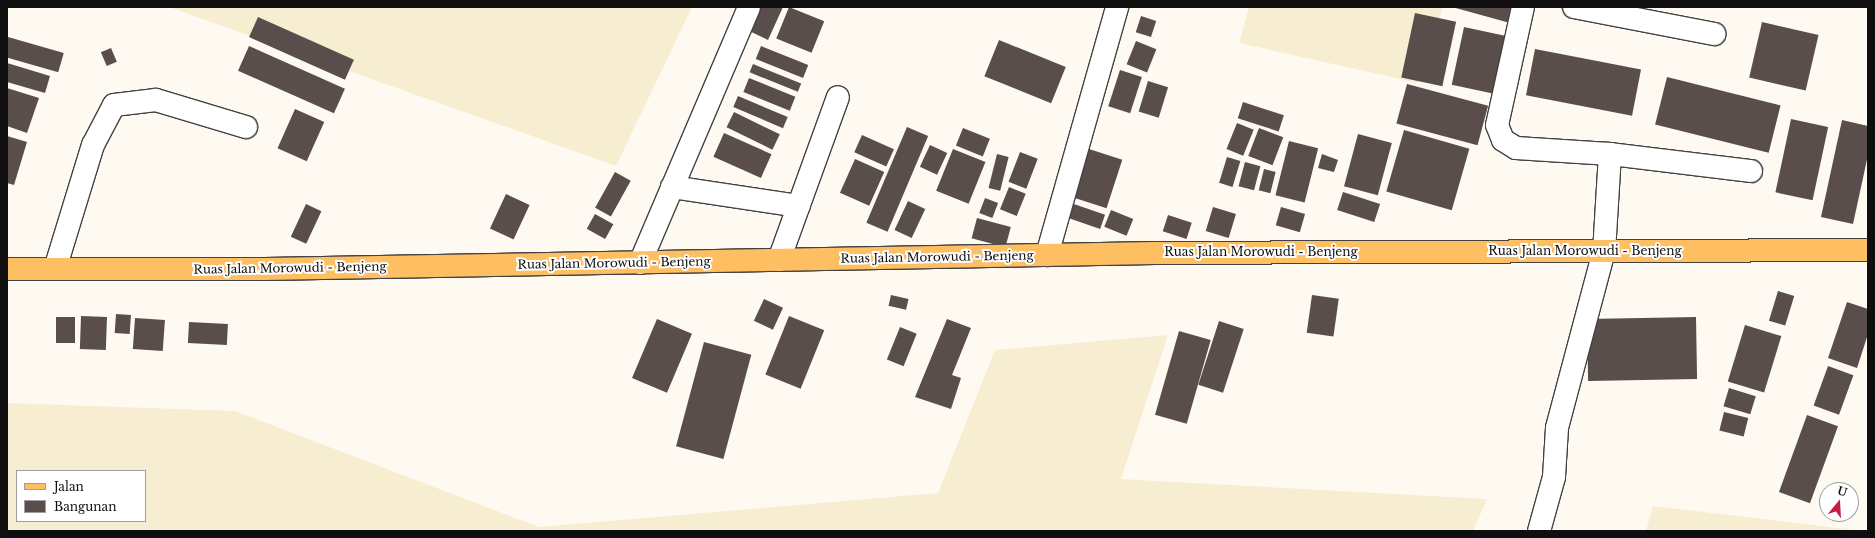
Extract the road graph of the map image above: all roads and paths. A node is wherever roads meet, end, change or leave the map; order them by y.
1 (749, 7) edge
2 (1117, 7) edge
3 (1523, 7) edge
4 (1574, 7) edge
5 (1714, 34) dead end
6 (838, 97) dead end
7 (246, 127) dead end
8 (1610, 154) junction
9 (1751, 171) dead end
10 (672, 187) junction
11 (799, 206) junction
12 (1868, 250) edge
13 (1604, 251) junction
14 (1047, 255) junction
15 (779, 260) junction
16 (640, 262) junction
17 (7, 269) edge
18 (56, 269) junction
19 (1539, 531) edge

1 - 10 street
2 - 14 street
3 - 8 street
4 - 5 street
6 - 11 street
7 - 18 street
8 - 9 street
8 - 13 street
10 - 11 street
10 - 16 street
11 - 15 street
12 - 13 main road, Ruas Jalan Morowudi - Benjeng
13 - 14 main road, Ruas Jalan Morowudi - Benjeng
13 - 19 street
14 - 15 main road, Ruas Jalan Morowudi - Benjeng
15 - 16 main road, Ruas Jalan Morowudi - Benjeng
16 - 18 main road, Ruas Jalan Morowudi - Benjeng
17 - 18 main road, Ruas Jalan Morowudi - Benjeng

